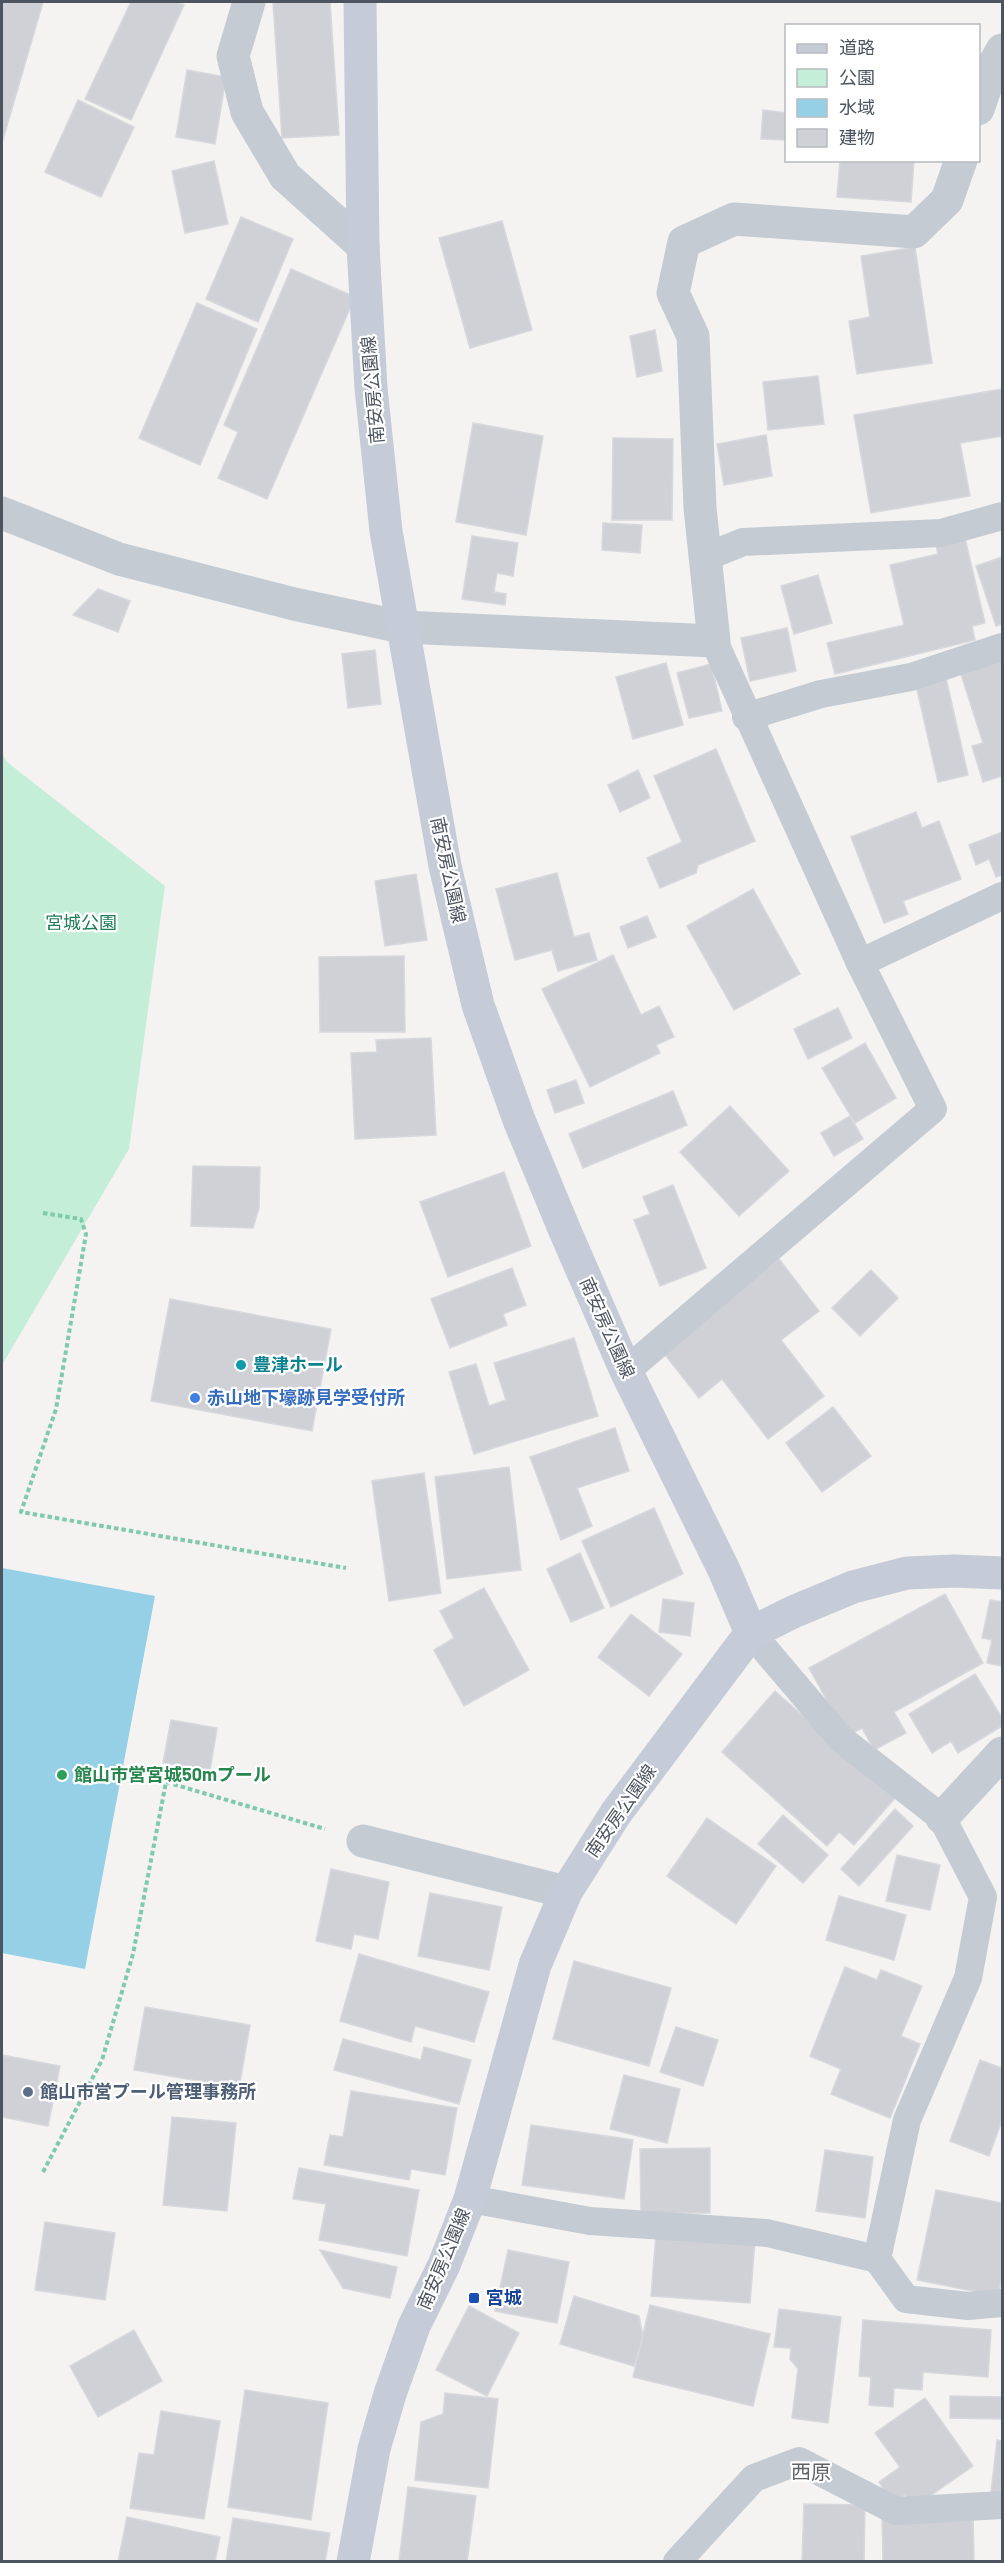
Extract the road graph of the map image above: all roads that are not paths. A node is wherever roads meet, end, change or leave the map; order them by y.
1 (249, 2) edge
2 (360, 2) edge
3 (1002, 50) edge
4 (980, 103) edge
5 (960, 162) edge
6 (363, 246) junction
7 (2, 513) edge
8 (1002, 516) edge
9 (706, 557) junction
10 (402, 627) junction
11 (714, 641) junction
12 (1002, 647) edge
13 (746, 717) junction
14 (1002, 896) edge
15 (860, 963) junction
16 (626, 1371) junction
17 (1002, 1573) edge
18 (751, 1633) junction
19 (1002, 1753) edge
20 (942, 1818) junction
21 (363, 1841) road end
22 (566, 1892) junction
23 (470, 2199) junction
24 (877, 2259) junction
25 (1002, 2303) edge
26 (1002, 2505) edge
27 (352, 2562) edge
28 (677, 2562) edge

1 - 6 street
2 - 6 main road, 南安房公園線
3 - 4 street
5 - 9 street
6 - 10 main road, 南安房公園線
7 - 10 street
8 - 9 lane
9 - 11 street
10 - 11 street
10 - 16 main road, 南安房公園線
11 - 13 lane
12 - 13 lane
13 - 15 lane
14 - 15 lane
15 - 16 lane
16 - 18 main road, 南安房公園線
17 - 18 main road
18 - 20 lane
18 - 22 main road, 南安房公園線
19 - 20 street
20 - 24 lane
21 - 22 street
22 - 23 main road, 南安房公園線
23 - 24 lane
23 - 27 main road, 南安房公園線
24 - 25 lane
26 - 28 lane

